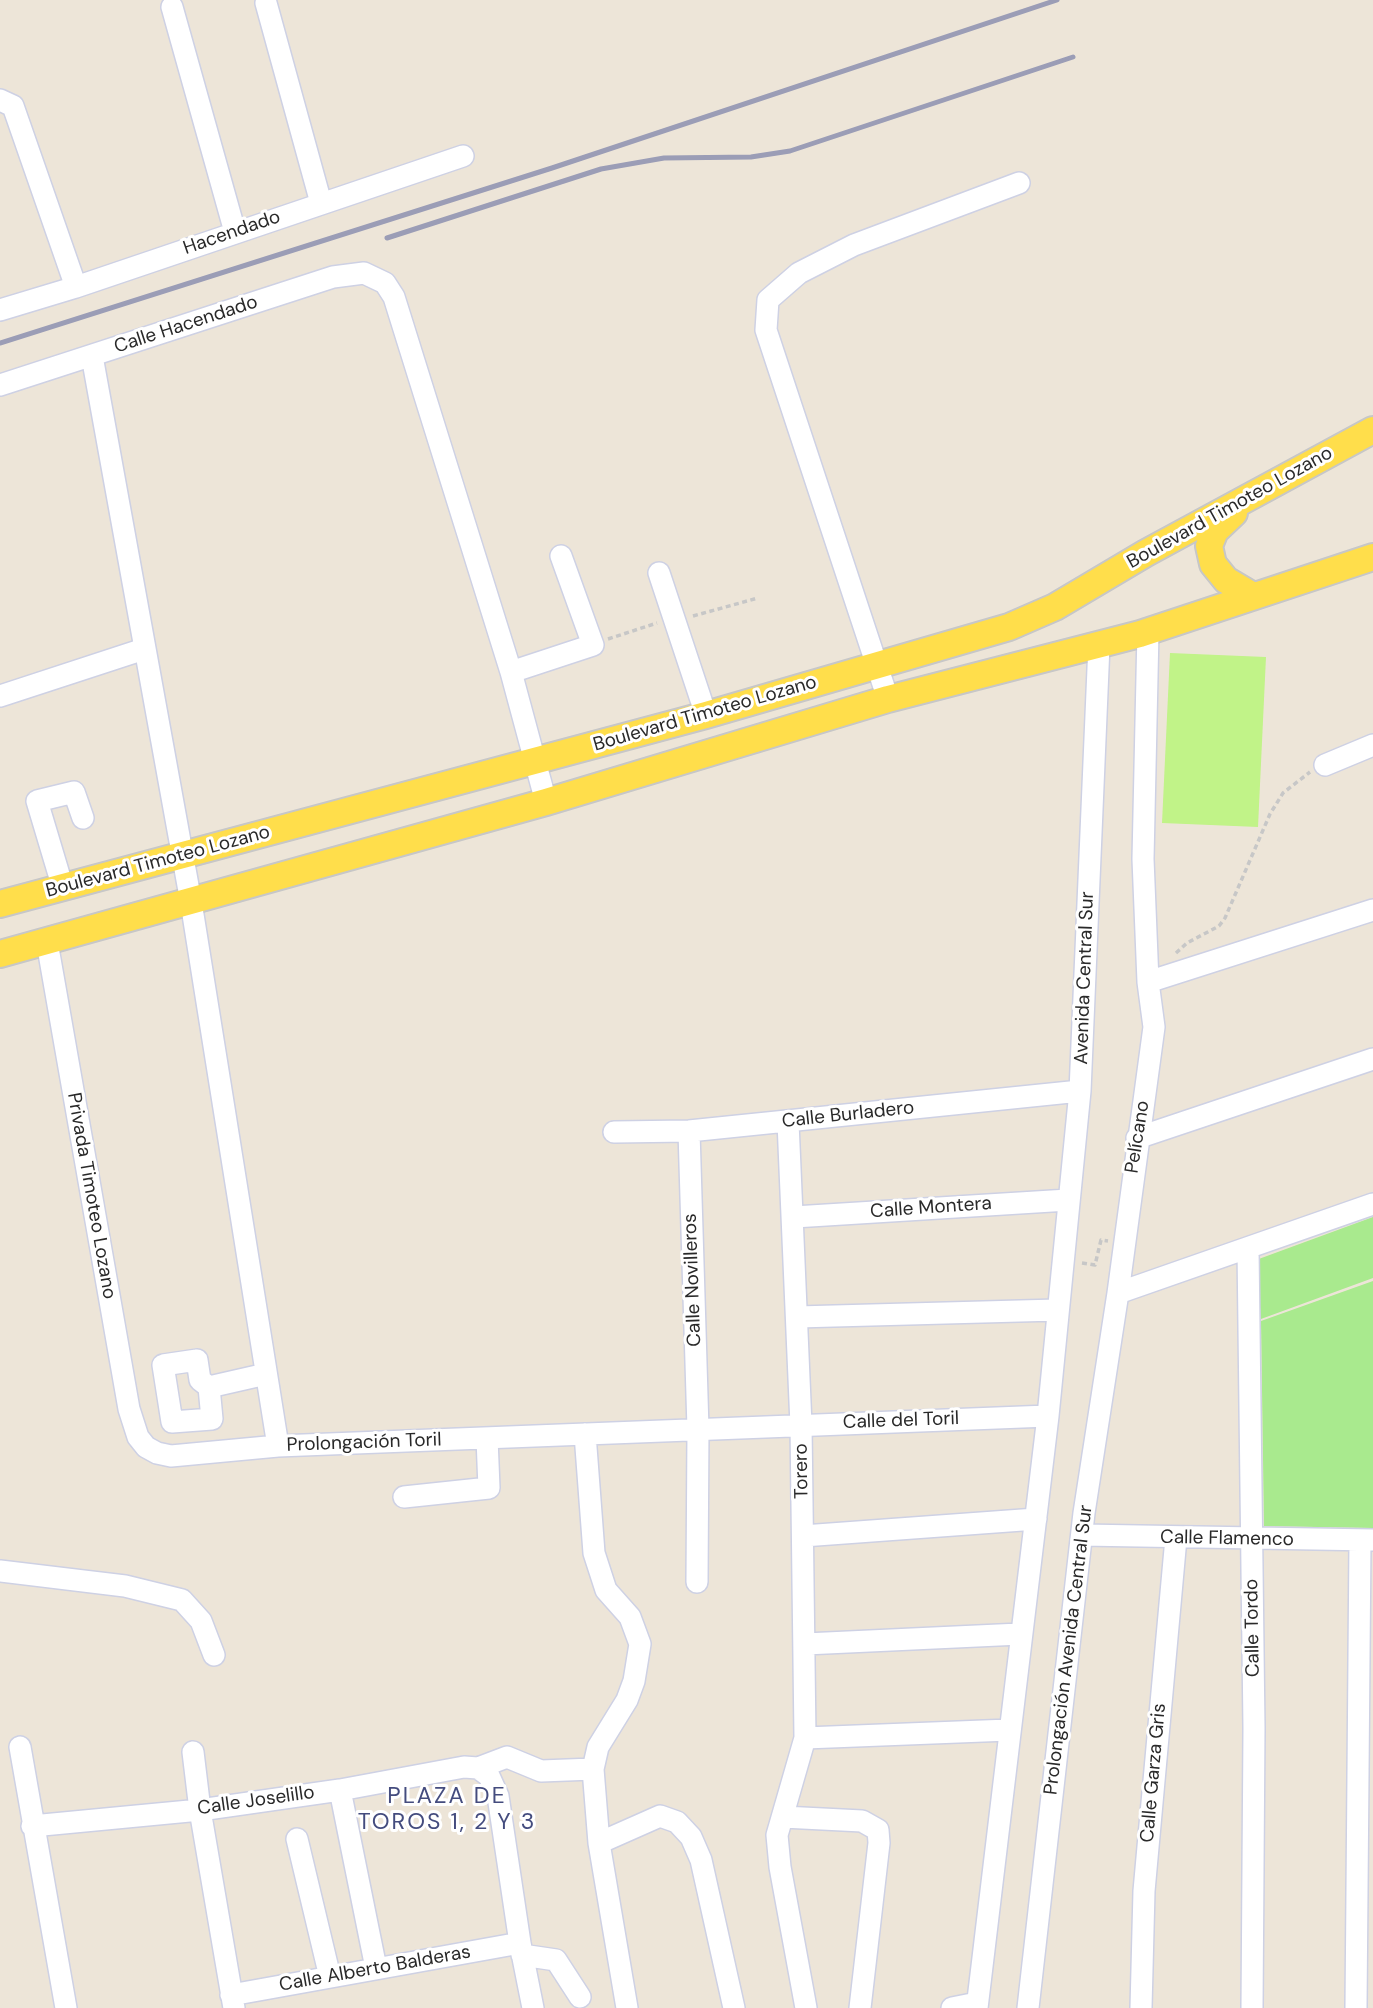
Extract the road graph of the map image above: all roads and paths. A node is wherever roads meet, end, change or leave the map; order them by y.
1 (266, 3) dead end
2 (172, 8) dead end
3 (0, 100) edge
4 (463, 156) dead end
5 (1019, 183) dead end
6 (321, 203) junction
7 (234, 232) junction
8 (76, 288) junction
9 (0, 310) edge
10 (92, 356) junction
11 (0, 385) edge
12 (1373, 430) edge
13 (1260, 492) junction
14 (561, 556) dead end
15 (1373, 557) edge
16 (659, 573) dead end
17 (1253, 596) junction
18 (758, 598) dead end
19 (675, 619) junction
20 (1126, 638) junction
21 (593, 645) junction
22 (144, 649) junction
23 (876, 664) junction
24 (511, 672) junction
25 (0, 696) edge
26 (888, 699) junction
27 (706, 715) junction
28 (1373, 745) edge
29 (535, 761) junction
30 (1325, 765) joint
31 (436, 788) junction
32 (546, 802) junction
33 (83, 818) dead end
34 (448, 829) junction
35 (182, 857) junction
36 (63, 888) junction
37 (191, 902) junction
38 (0, 904) edge
39 (1373, 910) edge
40 (47, 942) junction
41 (0, 954) edge
42 (1148, 982) junction
43 (1373, 1059) edge
44 (1080, 1091) junction
45 (788, 1122) junction
46 (690, 1131) junction
47 (614, 1132) dead end
48 (1136, 1138) junction
49 (1068, 1200) junction
50 (1373, 1205) edge
51 (794, 1217) junction
52 (1124, 1241) junction
53 (1248, 1248) junction
54 (1077, 1262) dead end
55 (1118, 1293) junction
56 (1057, 1310) junction
57 (797, 1317) junction
58 (266, 1374) junction
59 (209, 1387) dead end
60 (1048, 1416) junction
61 (801, 1425) junction
62 (698, 1429) junction
63 (585, 1434) junction
64 (487, 1438) junction
65 (278, 1446) junction
66 (146, 1447) joint
67 (404, 1497) dead end
68 (1036, 1519) junction
69 (803, 1535) junction
70 (1082, 1535) junction
71 (1176, 1538) junction
72 (1252, 1540) junction
73 (1367, 1540) edge
74 (0, 1571) edge
75 (697, 1582) dead end
76 (1020, 1634) junction
77 (805, 1644) junction
78 (214, 1655) dead end
79 (1009, 1730) junction
80 (805, 1738) junction
81 (20, 1747) dead end
82 (193, 1752) dead end
83 (478, 1768) junction
84 (593, 1769) junction
85 (340, 1790) junction
86 (200, 1810) junction
87 (783, 1817) junction
88 (32, 1826) junction
89 (298, 1839) dead end
90 (598, 1843) junction
91 (521, 1949) junction
92 (376, 1968) junction
93 (330, 1977) junction
94 (580, 1997) dead end
95 (232, 2002) edge
96 (977, 2006) edge
97 (66, 2008) edge
98 (533, 2008) edge
99 (627, 2008) edge
100 (734, 2008) edge
101 (806, 2008) edge
102 (860, 2008) edge
103 (952, 2008) edge
104 (1028, 2008) edge
105 (1140, 2008) edge
106 (1252, 2008) edge
107 (1356, 2008) edge

1 - 6 street
2 - 7 street
3 - 8 street
4 - 6 street, Hacendado
5 - 23 street
6 - 7 street, Hacendado
7 - 8 street, Hacendado
8 - 9 street, Hacendado
10 - 11 street, Calle Hacendado
10 - 22 street
10 - 24 street, Calle Hacendado
12 - 13 main road, Boulevard Timoteo Lozano
13 - 17 main road
13 - 23 main road, Boulevard Timoteo Lozano
14 - 21 street
15 - 17 main road, Boulevard Timoteo Lozano
16 - 19 street
17 - 20 main road, Boulevard Timoteo Lozano
18 - 19 path
19 - 21 path
19 - 27 street
20 - 26 main road, Boulevard Timoteo Lozano
20 - 42 street, Pelícano
20 - 44 street, Avenida Central Sur
21 - 24 street
22 - 25 street
22 - 35 street
23 - 26 street
23 - 27 main road, Boulevard Timoteo Lozano
24 - 29 street
26 - 32 main road, Boulevard Timoteo Lozano
27 - 29 main road, Boulevard Timoteo Lozano
28 - 30 street
29 - 31 main road, Boulevard Timoteo Lozano
29 - 32 street
30 - 42 path
31 - 34 main road
31 - 35 main road, Boulevard Timoteo Lozano
32 - 34 main road, Boulevard Timoteo Lozano
33 - 36 street
34 - 37 main road, Boulevard Timoteo Lozano
35 - 36 main road, Boulevard Timoteo Lozano
35 - 37 street
36 - 38 main road, Boulevard Timoteo Lozano
37 - 40 main road, Boulevard Timoteo Lozano
37 - 58 street
39 - 42 street
40 - 41 main road, Boulevard Timoteo Lozano
40 - 66 street, Privada Timoteo Lozano
42 - 48 street, Pelícano
43 - 48 street
44 - 45 street, Calle Burladero
44 - 49 street, Avenida Central Sur
45 - 46 street, Calle Burladero
45 - 51 street, Torero
46 - 47 street, Calle Burladero
46 - 62 street, Calle Novilleros
48 - 52 street, Pelícano
49 - 51 street, Calle Montera
49 - 56 street, Avenida Central Sur
50 - 53 street
51 - 57 street, Torero
52 - 54 path
52 - 55 street, Pelícano
53 - 55 street
53 - 72 street, Calle Tordo
55 - 70 street, Prolongación Avenida Central Sur
56 - 57 street
56 - 60 street
57 - 61 street, Torero
58 - 59 street
58 - 65 street
60 - 61 street, Calle del Toril
60 - 68 street
61 - 62 street, Calle del Toril
61 - 69 street, Torero
62 - 63 street, Calle del Toril
62 - 75 street, Calle Novilleros
63 - 64 street, Prolongación Toril
63 - 84 street
64 - 65 street, Prolongación Toril
64 - 67 street
65 - 66 street, Prolongación Toril
68 - 69 street
68 - 76 street
69 - 77 street, Torero
70 - 71 street, Calle Flamenco
70 - 104 street, Prolongación Avenida Central Sur
71 - 72 street, Calle Flamenco
71 - 105 street, Calle Garza Gris
72 - 73 street, Calle Flamenco
72 - 106 street, Calle Tordo
73 - 107 street
74 - 78 street
76 - 77 street
76 - 79 street
77 - 80 street, Torero
79 - 80 street
79 - 96 street
80 - 87 street, Torero
81 - 88 street
82 - 86 street
83 - 84 street, Calle Joselillo
83 - 85 street, Calle Joselillo
83 - 91 street
84 - 90 street
85 - 86 street, Calle Joselillo
85 - 92 street
86 - 88 street, Calle Joselillo
86 - 95 street
87 - 101 street, Torero
87 - 102 street
88 - 97 street
89 - 93 street
90 - 99 street
90 - 100 street
91 - 92 street, Calle Alberto Balderas
91 - 94 street, Calle Alberto Balderas
91 - 98 street
92 - 93 street, Calle Alberto Balderas
93 - 95 street, Calle Alberto Balderas
96 - 103 street

